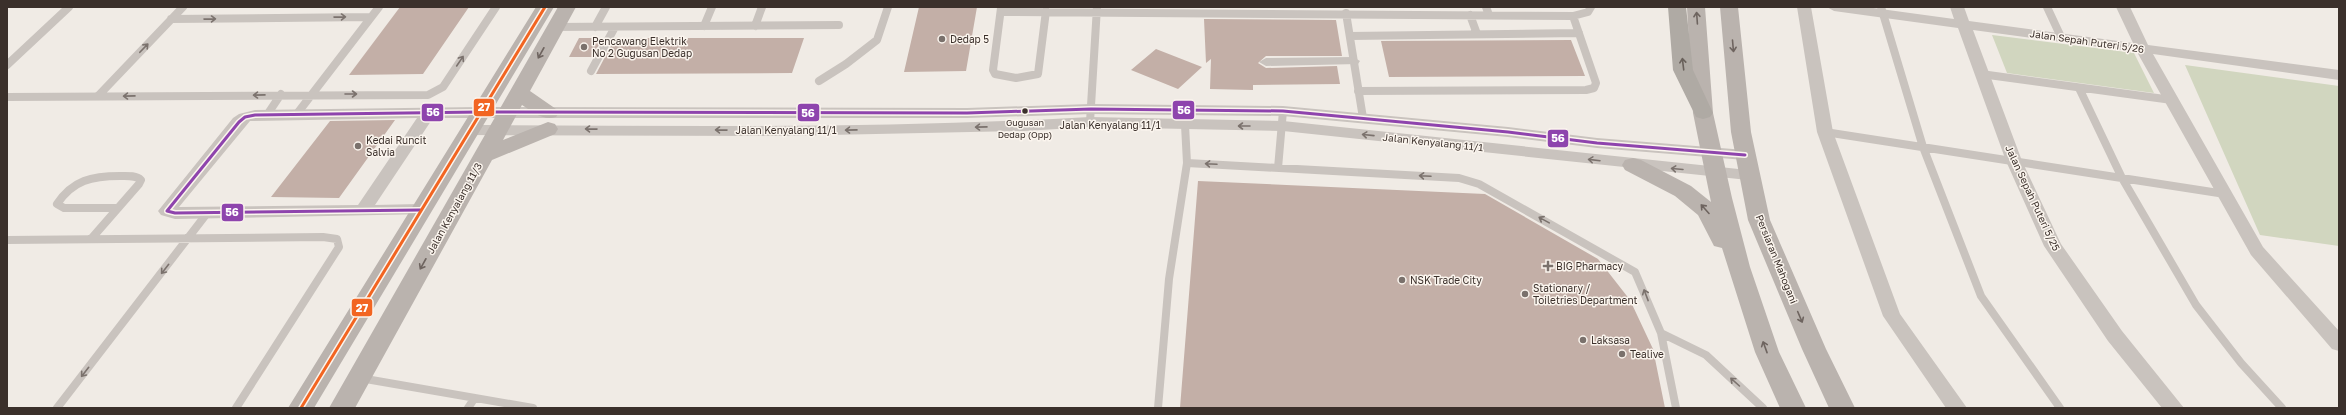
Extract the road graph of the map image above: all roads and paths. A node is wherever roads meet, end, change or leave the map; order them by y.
1 (68, 7) edge
2 (183, 7) edge
3 (378, 7) edge
4 (496, 7) edge
5 (545, 7) edge
6 (567, 7) edge
7 (606, 7) edge
8 (712, 7) edge
9 (762, 7) edge
10 (888, 7) edge
11 (1486, 7) edge
12 (1591, 7) edge
13 (1696, 7) edge
14 (1730, 7) edge
15 (1804, 7) edge
16 (1834, 7) edge
17 (1957, 7) edge
18 (2047, 7) edge
19 (2123, 7) edge
20 (1001, 9) edge
21 (1097, 9) edge
22 (1219, 9) edge
23 (1882, 10) edge
24 (1046, 11) junction
25 (1435, 11) edge
26 (1346, 13) junction
27 (1678, 14) edge
28 (1470, 15) junction
29 (1489, 15) junction
30 (1573, 16) junction
31 (371, 17) junction
32 (171, 19) junction
33 (1962, 24) junction
34 (839, 25) dead end
35 (704, 26) junction
36 (755, 26) junction
37 (595, 27) junction
38 (615, 27) junction
39 (555, 28) junction
40 (1477, 34) junction
41 (1579, 34) junction
42 (1350, 36) junction
43 (2061, 37) junction
44 (2144, 49) junction
45 (1354, 61) junction
46 (1266, 62) dead end
47 (7, 65) edge
48 (591, 71) dead end
49 (1981, 74) junction
50 (2339, 75) edge
51 (819, 80) dead end
52 (2079, 88) junction
53 (520, 90) junction
54 (1358, 91) junction
55 (281, 94) junction
56 (312, 94) junction
57 (98, 96) junction
58 (7, 97) edge
59 (2172, 100) junction
60 (508, 112) junction
61 (428, 113) junction
62 (1703, 113) junction
63 (267, 115) junction
64 (296, 115) junction
65 (1090, 116) junction
66 (1283, 118) junction
67 (1363, 118) junction
68 (474, 121) junction
69 (548, 121) junction
70 (1185, 125) junction
71 (498, 130) junction
72 (1825, 132) junction
73 (1923, 147) junction
74 (483, 156) junction
75 (2014, 161) junction
76 (1714, 162) junction
77 (1187, 163) junction
78 (1633, 165) junction
79 (1747, 165) junction
80 (1278, 168) junction
81 (2122, 178) junction
82 (2224, 194) junction
83 (118, 208) junction
84 (363, 210) junction
85 (420, 210) junction
86 (208, 212) junction
87 (188, 238) junction
88 (90, 239) junction
89 (7, 240) edge
90 (1738, 267) junction
91 (1660, 333) junction
92 (2339, 344) edge
93 (359, 378) junction
94 (474, 399) junction
95 (57, 408) edge
96 (236, 408) edge
97 (301, 408) edge
98 (342, 408) edge
99 (468, 408) edge
100 (533, 408) edge
101 (1158, 408) edge
102 (1676, 408) edge
103 (1763, 408) edge
104 (1793, 408) edge
105 (1842, 408) edge
106 (1957, 408) edge
107 (2060, 408) edge
108 (2174, 408) edge
109 (2282, 408) edge

1 - 47 lane
2 - 32 lane
3 - 31 lane
56 -> 4 lane
5 - 68 main road
6 - 39 main road, Jalan Kenyalang 11/3
7 - 37 lane
8 - 35 lane
9 - 36 lane
10 - 51 lane
11 - 29 lane
12 - 30 lane
62 -> 13 main road
14 -> 79 main road, Persiaran Mahogani
15 - 72 street
16 - 23 street, Jalan Sepah Puteri 5/26
17 - 33 street, Jalan Sepah Puteri 5/25
18 - 43 lane
19 - 44 street
20 - 24 lane
20 - 24 lane
21 - 22 lane
21 - 24 lane
21 - 65 lane
22 - 26 lane
23 - 33 street, Jalan Sepah Puteri 5/26
23 - 73 lane
25 - 26 lane
25 - 28 lane
26 - 42 lane
62 -> 27 highway
28 - 29 lane
28 - 40 lane
29 - 30 lane
30 - 41 lane
32 -> 31 lane
31 - 56 lane
57 -> 32 lane
33 - 43 street, Jalan Sepah Puteri 5/26
33 - 49 street, Jalan Sepah Puteri 5/25
34 - 36 lane
35 - 36 lane
35 - 38 lane
37 - 38 lane
37 - 39 lane
38 - 48 lane
39 -> 53 main road, Jalan Kenyalang 11/3
40 - 41 lane
40 - 42 lane
41 - 54 lane
42 - 45 lane
43 - 44 street, Jalan Sepah Puteri 5/26
44 - 50 street, Jalan Sepah Puteri 5/26
44 - 59 street
45 - 46 street
45 - 54 lane
49 - 52 lane
49 - 75 street, Jalan Sepah Puteri 5/25
52 - 59 lane
52 - 81 lane
53 - 60 main road, Jalan Kenyalang 11/3
53 - 69 main road
54 - 67 lane
55 - 56 lane
55 -> 57 lane
55 - 63 lane
56 - 64 lane
57 - 58 lane
59 - 82 street
60 - 68 street, Jalan Kenyalang 11/1
60 - 69 street, Jalan Kenyalang 11/1
60 - 71 main road, Jalan Kenyalang 11/3
61 - 64 street
61 - 68 street
61 - 84 street
62 - 76 main road
63 - 64 street
63 - 86 street
65 - 66 street, Jalan Kenyalang 11/1
65 - 69 street, Jalan Kenyalang 11/1
65 - 70 street, Jalan Kenyalang 11/1
66 - 67 street, Jalan Kenyalang 11/1
66 -> 70 street, Jalan Kenyalang 11/1
78 -> 66 street, Jalan Kenyalang 11/1
66 - 80 lane
67 - 76 street, Jalan Kenyalang 11/1
68 - 71 street, Jalan Kenyalang 11/1
68 - 85 main road
69 - 71 street, Jalan Kenyalang 11/1
69 - 74 main road
70 - 77 lane
71 - 74 main road, Jalan Kenyalang 11/3
72 - 73 lane
72 - 106 street
73 - 75 lane
73 - 107 lane
74 -> 93 main road, Jalan Kenyalang 11/3
75 - 81 lane
75 - 108 street, Jalan Sepah Puteri 5/25
76 -> 78 street, Jalan Kenyalang 11/1
76 - 79 street, Jalan Kenyalang 11/1
76 - 90 main road
80 -> 77 lane
77 - 101 lane
90 -> 78 main road
79 -> 105 main road, Persiaran Mahogani
91 -> 80 lane
81 - 82 lane
81 - 109 lane
82 - 92 street
83 - 83 lane
83 - 88 lane
84 - 85 street
84 - 86 street
85 - 97 main road
86 - 87 lane
87 - 88 lane
87 -> 95 lane
87 - 96 lane
88 - 89 lane
104 -> 90 main road
91 - 102 lane
103 -> 91 lane
93 - 94 lane
93 - 98 main road, Jalan Kenyalang 11/3
94 - 99 lane
94 - 100 lane

